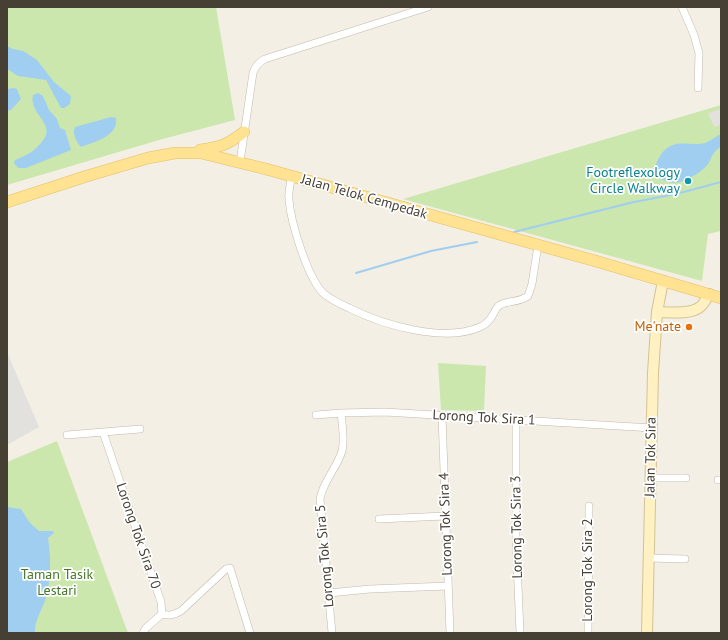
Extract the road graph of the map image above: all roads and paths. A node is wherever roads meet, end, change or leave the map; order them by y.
1 (428, 7) edge
2 (682, 7) edge
3 (698, 88) dead end
4 (244, 132) junction
5 (188, 152) junction
6 (240, 162) junction
7 (292, 176) junction
8 (7, 202) edge
9 (538, 245) junction
10 (663, 281) junction
11 (709, 294) junction
12 (721, 298) edge
13 (657, 312) junction
14 (341, 413) junction
15 (316, 415) dead end
16 (442, 416) junction
17 (516, 420) junction
18 (652, 428) junction
19 (140, 429) dead end
20 (103, 432) junction
21 (67, 435) dead end
22 (651, 478) junction
23 (686, 478) dead end
24 (589, 506) dead end
25 (445, 516) junction
26 (379, 518) dead end
27 (649, 558) junction
28 (685, 559) dead end
29 (448, 586) junction
30 (329, 593) junction
31 (162, 614) junction
32 (143, 633) edge
33 (250, 633) edge
34 (332, 633) edge
35 (450, 633) edge
36 (520, 633) edge
37 (588, 633) edge
38 (647, 633) edge

1 - 4 street
2 - 3 street
4 - 5 main road
4 - 6 street
5 - 6 main road, Jalan Telok Cempedak
5 - 8 main road, Jalan Telok Cempedak
6 - 7 main road, Jalan Telok Cempedak
7 - 9 main road, Jalan Telok Cempedak
7 - 9 street
9 - 10 main road, Jalan Telok Cempedak
10 - 11 main road, Jalan Telok Cempedak
10 - 13 street, Jalan Tok Sira
11 - 12 main road, Jalan Telok Cempedak
11 - 13 street
13 - 18 street, Jalan Tok Sira
14 - 15 street, Lorong Tok Sira 1
14 - 16 street, Lorong Tok Sira 1
14 - 30 street, Lorong Tok Sira 5
16 - 17 street, Lorong Tok Sira 1
16 - 25 street, Lorong Tok Sira 4
17 - 18 street, Lorong Tok Sira 1
17 - 36 street, Lorong Tok Sira 3
18 - 22 street, Jalan Tok Sira
19 - 20 street
20 - 21 street
20 - 31 street, Lorong Tok Sira 70
22 - 23 street
22 - 27 street, Jalan Tok Sira
24 - 37 street, Lorong Tok Sira 2
25 - 26 street
25 - 29 street, Lorong Tok Sira 4
27 - 28 street
27 - 38 street, Jalan Tok Sira
29 - 30 street
29 - 35 street, Lorong Tok Sira 4
30 - 34 street, Lorong Tok Sira 5
31 - 32 street
31 - 33 street

